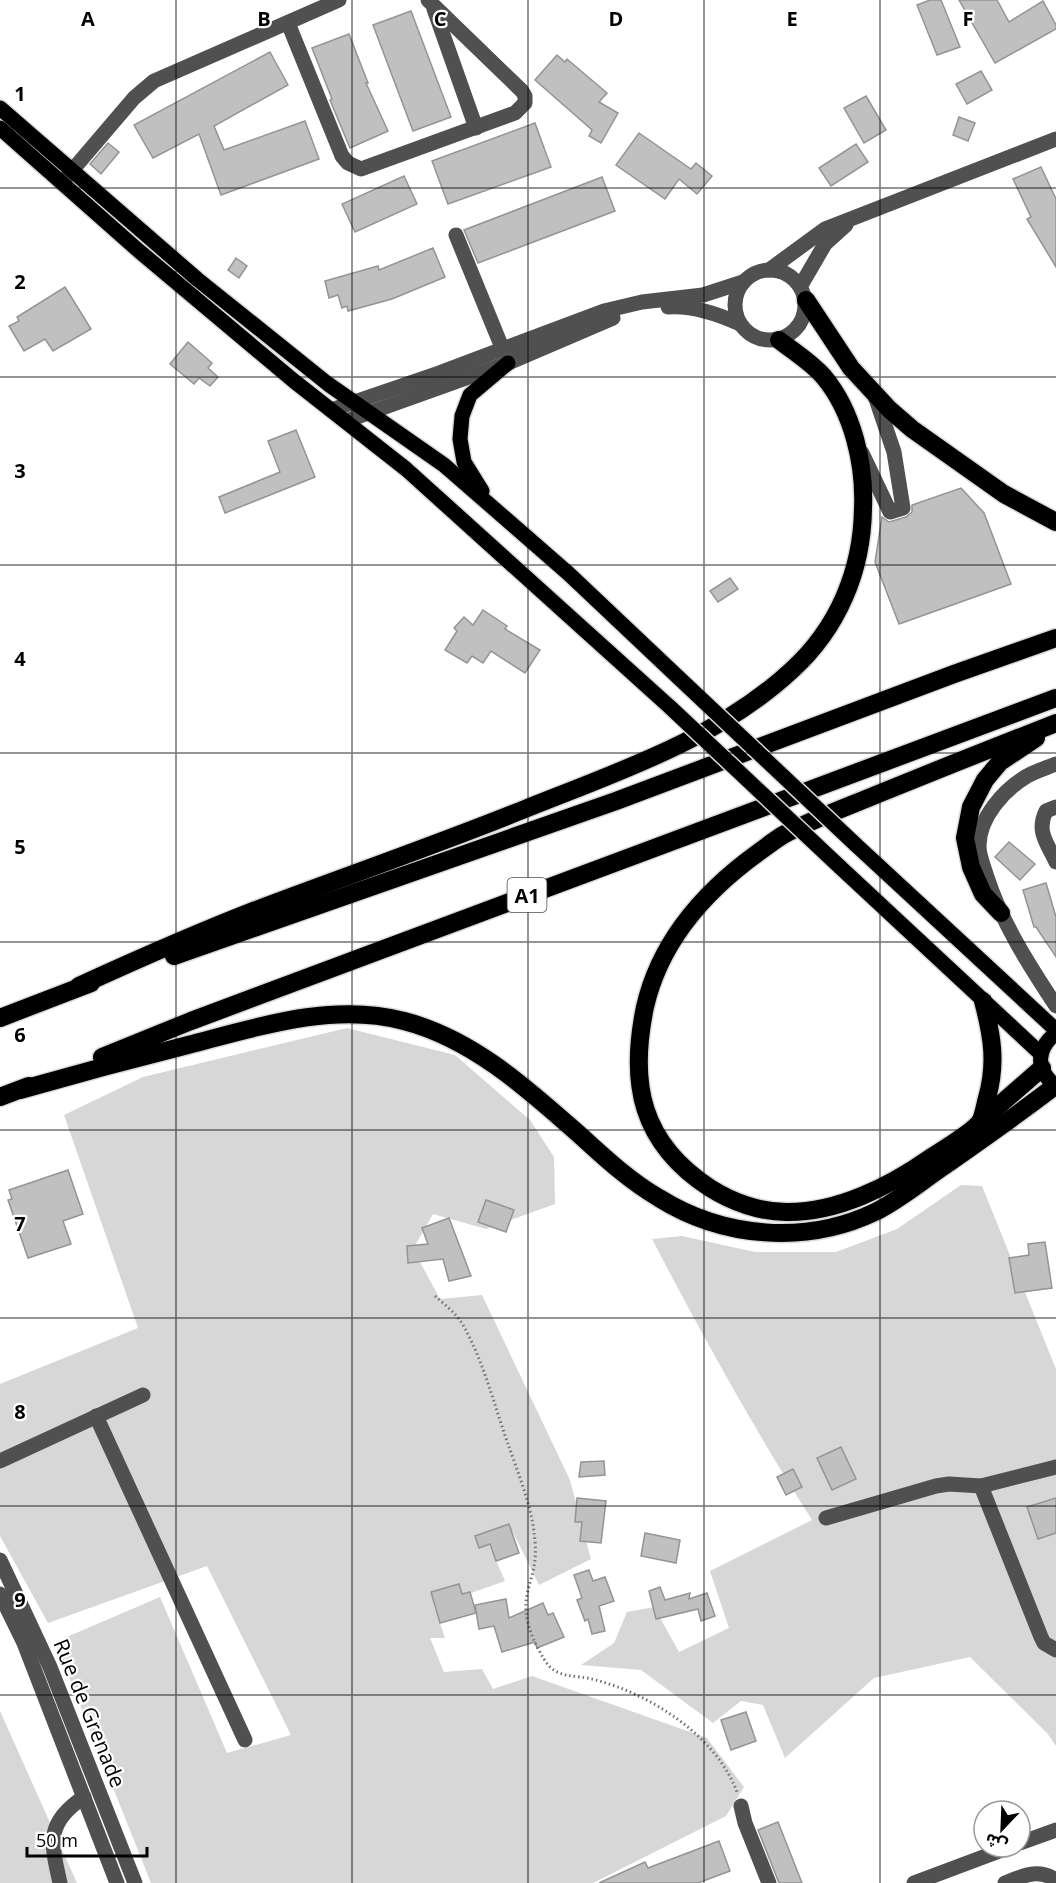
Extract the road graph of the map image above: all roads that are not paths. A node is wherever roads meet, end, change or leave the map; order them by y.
1 (339, 0) edge
2 (430, 2) edge
3 (288, 23) junction
4 (0, 108) edge
5 (0, 128) edge
6 (476, 128) junction
7 (1056, 139) edge
8 (72, 171) junction
9 (62, 183) junction
10 (852, 219) junction
11 (456, 235) dead end
12 (769, 270) junction
13 (743, 282) junction
14 (803, 293) junction
15 (740, 324) junction
16 (779, 340) junction
17 (506, 356) junction
18 (874, 394) junction
19 (354, 403) junction
20 (332, 410) junction
21 (369, 412) junction
22 (346, 421) junction
23 (854, 437) junction
24 (490, 504) junction
25 (1056, 522) edge
26 (1056, 638) edge
27 (1056, 698) edge
28 (1056, 724) edge
29 (1056, 764) edge
30 (1056, 807) edge
31 (1056, 862) edge
32 (1001, 913) junction
33 (79, 986) junction
34 (983, 1001) junction
35 (1056, 1005) edge
36 (0, 1018) edge
37 (1056, 1032) edge
38 (1041, 1061) junction
39 (1056, 1086) edge
40 (20, 1090) junction
41 (0, 1097) edge
42 (980, 1123) junction
43 (143, 1395) dead end
44 (96, 1416) junction
45 (0, 1461) edge
46 (1056, 1467) edge
47 (981, 1486) junction
48 (826, 1518) dead end
49 (0, 1560) edge
50 (0, 1594) edge
51 (1056, 1650) edge
52 (244, 1740) dead end
53 (84, 1797) junction
54 (741, 1806) road end
55 (1056, 1830) edge
56 (1032, 1839) edge
57 (978, 1859) edge
58 (1056, 1880) edge
59 (60, 1883) edge
60 (117, 1883) edge
61 (135, 1883) edge
62 (769, 1883) edge
63 (914, 1883) edge
64 (1005, 1883) edge

1 - 3 street
2 - 6 street
2 - 6 street
3 - 6 street
3 - 8 street
4 - 8 main road
5 - 9 main road
7 - 10 street
8 - 9 street
8 - 19 main road
9 - 20 main road
10 - 12 street
10 - 14 street
11 - 17 street
12 - 13 street
12 - 14 street
13 - 15 street
13 - 17 street
14 - 16 street
14 - 18 highway
15 - 16 street
15 - 17 street
16 - 23 highway
17 - 19 street
17 - 21 street
17 - 24 main road
18 - 23 street
18 - 25 highway
19 - 20 street
19 - 21 main road
20 - 22 main road
21 - 22 street
21 - 24 main road
22 - 34 main road, bridge
23 - 33 highway
24 - 37 main road, bridge
26 - 33 highway
27 - 40 highway, A1
28 - 32 highway
28 - 42 highway
29 - 32 street
30 - 31 street
32 - 35 street
33 - 36 highway
34 - 38 main road
34 - 42 highway
37 - 38 main road
38 - 39 main road
38 - 42 highway
39 - 40 highway
40 - 41 highway, A1
43 - 44 street
44 - 45 street
44 - 52 street
46 - 47 street
47 - 48 street
47 - 51 street
49 - 61 street, Rue de Grenade
50 - 53 street, Rue de Grenade
53 - 59 street
53 - 60 street, Rue de Grenade
54 - 62 street
55 - 56 street
57 - 63 street
58 - 64 street

